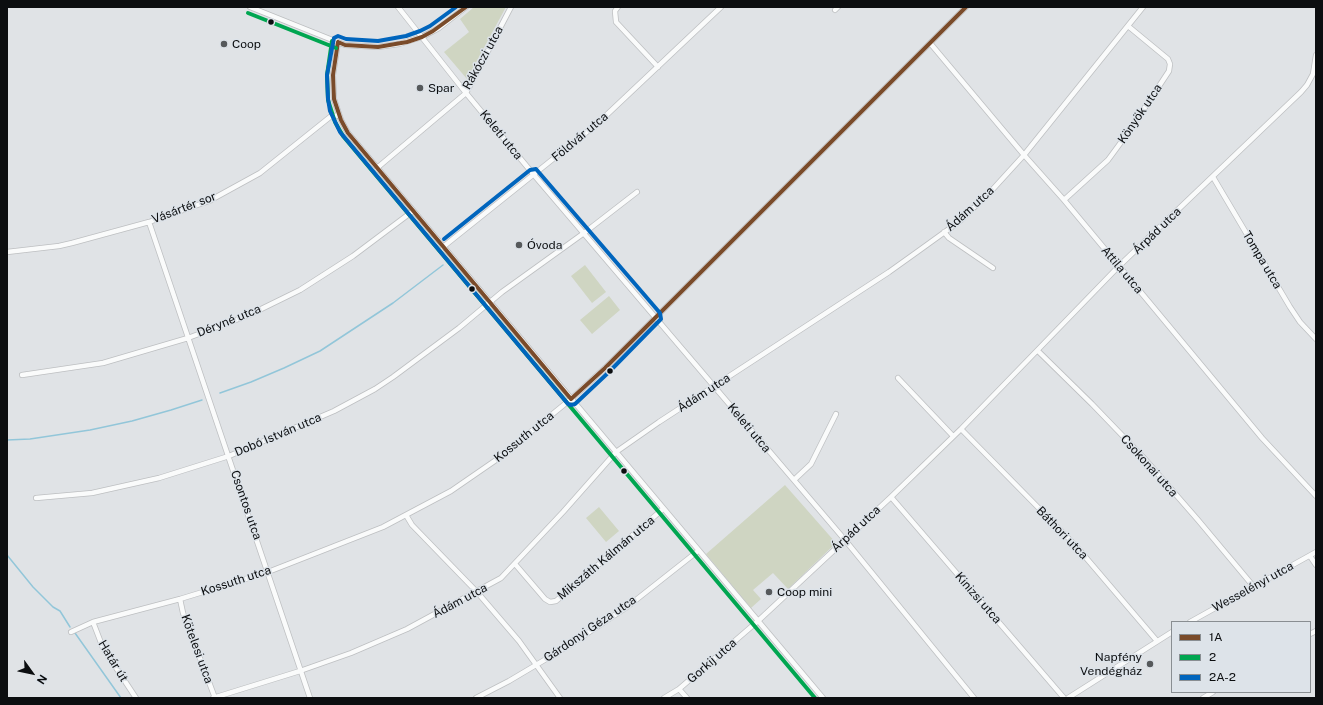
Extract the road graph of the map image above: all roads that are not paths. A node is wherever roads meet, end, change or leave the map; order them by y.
1 (250, 7) edge
2 (398, 7) edge
3 (466, 7) edge
4 (511, 7) edge
5 (618, 7) edge
6 (721, 7) edge
7 (966, 7) edge
8 (1143, 7) edge
9 (1128, 26) junction
10 (422, 37) junction
11 (338, 42) junction
12 (930, 43) junction
13 (1316, 55) edge
14 (658, 66) junction
15 (466, 93) junction
16 (339, 115) junction
17 (1024, 155) junction
18 (377, 168) junction
19 (534, 176) junction
20 (1213, 177) junction
21 (638, 192) dead end
22 (1064, 200) junction
23 (413, 211) junction
24 (149, 222) junction
25 (944, 232) junction
26 (584, 233) junction
27 (443, 247) junction
28 (7, 252) edge
29 (1119, 266) junction
30 (993, 268) dead end
31 (490, 303) junction
32 (655, 317) junction
33 (188, 338) junction
34 (1316, 339) edge
35 (1038, 351) junction
36 (22, 375) dead end
37 (898, 378) dead end
38 (714, 386) junction
39 (571, 399) junction
40 (836, 414) dead end
41 (961, 429) junction
42 (954, 436) junction
43 (616, 452) junction
44 (229, 456) junction
45 (794, 480) junction
46 (1316, 496) edge
47 (891, 497) junction
48 (36, 498) dead end
49 (663, 509) junction
50 (406, 515) junction
51 (845, 540) junction
52 (698, 551) junction
53 (1316, 552) edge
54 (1310, 556) junction
55 (515, 564) junction
56 (1316, 565) edge
57 (268, 572) junction
58 (1254, 587) junction
59 (477, 592) junction
60 (180, 599) junction
61 (758, 621) junction
62 (1192, 621) edge
63 (93, 622) junction
64 (71, 632) dead end
65 (1171, 633) edge
66 (1157, 641) junction
67 (537, 664) junction
68 (300, 671) junction
69 (679, 689) junction
70 (136, 698) edge
71 (214, 698) edge
72 (310, 698) edge
73 (476, 698) edge
74 (560, 698) edge
75 (664, 698) edge
76 (687, 698) edge
77 (822, 698) edge
78 (974, 698) edge
79 (1064, 698) edge
80 (1068, 698) edge

1 - 11 street
2 - 10 street, Keleti utca
3 - 10 street
4 - 15 street, Rákóczi utca
5 - 14 street
6 - 14 street, Földvár utca
7 - 12 street, Kossuth utca
8 - 9 street, Ádám utca
9 - 17 street, Ádám utca
9 - 22 street, Könyök utca
10 - 11 street
10 - 15 street, Keleti utca
11 - 16 street
12 - 17 street, Attila utca
12 - 32 street, Kossuth utca
13 - 20 street, Árpád utca
14 - 19 street, Földvár utca
15 - 18 street, Rákóczi utca
15 - 19 street, Keleti utca
16 - 18 street
16 - 24 street, Vásártér sor
17 - 22 street, Attila utca
17 - 25 street, Ádám utca
18 - 23 street
19 - 26 street, Keleti utca
19 - 27 street, Földvár utca
20 - 29 street, Árpád utca
20 - 34 street, Tompa utca
21 - 26 street, Dobó István utca
22 - 29 street, Attila utca
23 - 27 street
23 - 33 street, Déryné utca
24 - 28 street, Vásártér sor
24 - 33 street, Csontos utca
25 - 30 street
25 - 38 street, Ádám utca
26 - 31 street, Dobó István utca
26 - 32 street, Keleti utca
27 - 31 street
29 - 35 street, Árpád utca
29 - 46 street, Attila utca
31 - 39 street
31 - 44 street, Dobó István utca
32 - 38 street, Keleti utca
32 - 39 street, Kossuth utca
33 - 36 street, Déryné utca
33 - 44 street, Csontos utca
35 - 41 street, Árpád utca
35 - 58 street, Csokonai utca
37 - 42 street
38 - 43 street, Ádám utca
38 - 45 street, Keleti utca
39 - 43 street
39 - 50 street, Kossuth utca
40 - 45 street
41 - 42 street, Árpád utca
41 - 66 street, Báthori utca
42 - 47 street, Árpád utca
43 - 49 street
43 - 55 street, Ádám utca
44 - 48 street, Dobó István utca
44 - 57 street, Csontos utca
45 - 51 street, Keleti utca
47 - 51 street, Árpád utca
47 - 79 street, Kinizsi utca
49 - 52 street
49 - 55 street, Mikszáth Kálmán utca
50 - 57 street, Kossuth utca
50 - 59 street
51 - 61 street, Árpád utca
51 - 78 street, Keleti utca
52 - 61 street
52 - 67 street, Gárdonyi Géza utca
53 - 54 street, Wesselényi utca
54 - 56 street
54 - 58 street, Wesselényi utca
55 - 59 street, Ádám utca
57 - 60 street, Kossuth utca
57 - 68 street, Csontos utca
58 - 62 street, Wesselényi utca
59 - 67 street
59 - 68 street, Ádám utca
60 - 63 street, Kossuth utca
60 - 71 street, Kötelesi utca
61 - 69 street, Gorkij utca
61 - 77 street
63 - 64 street, Kossuth utca
63 - 70 street, Határ út
65 - 66 street
66 - 80 street
67 - 73 street, Gárdonyi Géza utca
67 - 74 street
68 - 71 street, Ádám utca
68 - 72 street, Csontos utca
69 - 75 street, Gorkij utca
69 - 76 street

